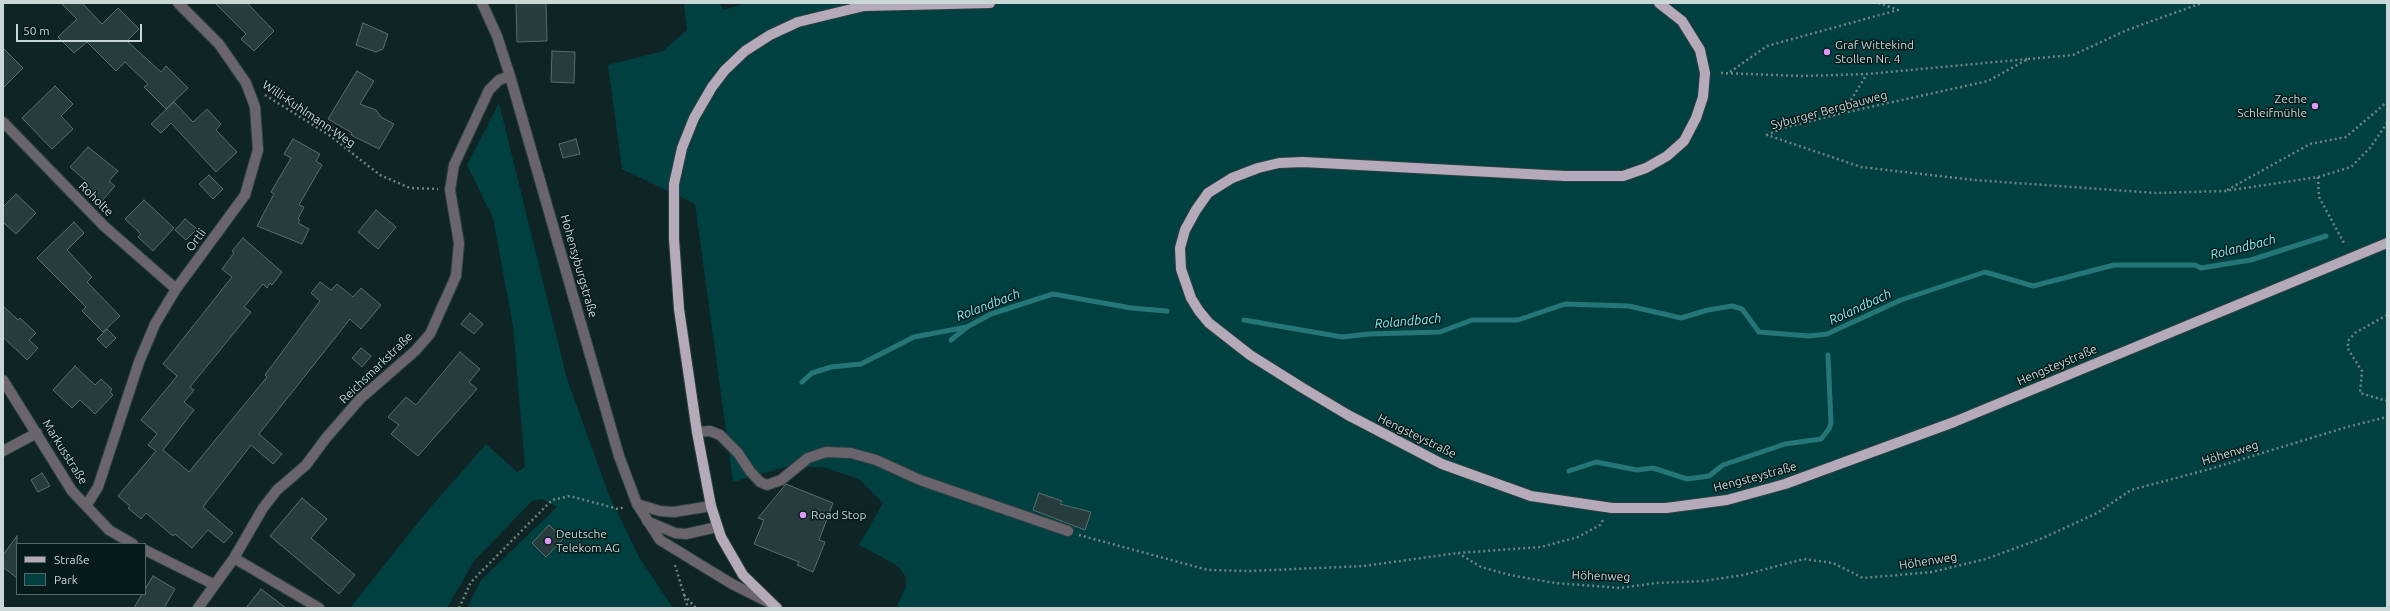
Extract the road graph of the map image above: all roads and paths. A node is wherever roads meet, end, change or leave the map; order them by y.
1 (178, 3) edge
2 (482, 3) edge
3 (490, 3) edge
4 (990, 3) edge
5 (1659, 3) edge
6 (1879, 3) edge
7 (2202, 3) edge
8 (489, 15) junction
9 (2028, 60) junction
10 (1730, 72) junction
11 (1721, 73) dead end
12 (1867, 74) junction
13 (510, 76) junction
14 (246, 83) junction
15 (2387, 102) edge
16 (1843, 113) junction
17 (3, 122) edge
18 (2387, 123) edge
19 (2318, 177) junction
20 (450, 190) junction
21 (2225, 191) junction
22 (2344, 243) dead end
23 (2387, 243) edge
24 (176, 289) junction
25 (2387, 315) edge
26 (3, 380) edge
27 (2387, 401) edge
28 (2387, 417) edge
29 (697, 432) junction
30 (37, 433) junction
31 (3, 451) edge
32 (637, 504) junction
33 (86, 506) junction
34 (711, 506) junction
35 (1612, 508) junction
36 (646, 522) junction
37 (717, 527) junction
38 (1068, 530) joint
39 (131, 543) edge
40 (146, 550) edge
41 (1458, 553) junction
42 (234, 558) junction
43 (675, 560) dead end
44 (214, 584) junction
45 (682, 593) junction
46 (774, 606) edge
47 (198, 608) edge
48 (319, 608) edge
49 (460, 608) edge
50 (688, 608) edge
51 (696, 608) edge

1 - 14 street, Ortli
2 - 8 street, Hohensyburgstraße
3 - 8 street, Hohensyburgstraße
4 - 29 main road
5 - 35 main road, Hengsteystraße
6 - 10 path
7 - 9 path
8 - 13 street, Hohensyburgstraße
9 - 12 path, Syburger Bergbauweg
9 - 16 path, Syburger Bergbauweg
10 - 11 path, Syburger Bergbauweg
10 - 12 path, Syburger Bergbauweg
12 - 16 path
13 - 20 street, Reichsmarkstraße
13 - 32 street, Hohensyburgstraße
14 - 20 path, Willi-Kuhlmann-Weg
14 - 24 street, Ortli
15 - 21 path
16 - 21 path, Syburger Bergbauweg
17 - 24 street, Roholte
18 - 19 path
19 - 21 path
19 - 22 path
20 - 42 street, Reichsmarkstraße
23 - 35 main road, Hengsteystraße
24 - 33 street, Ortli
25 - 27 path
26 - 30 street, Markusstraße
28 - 41 path, Höhenweg
29 - 34 main road
29 - 38 street
30 - 31 street
30 - 33 street, Markusstraße
32 - 34 street
32 - 36 street, Hohensyburgstraße
32 - 49 path
33 - 39 street, Markusstraße
34 - 37 main road
35 - 41 path
36 - 37 street
36 - 46 street, Hohensyburgstraße
37 - 46 main road
38 - 41 path
40 - 44 street
42 - 44 street, Reichsmarkstraße
42 - 48 street
43 - 45 path
44 - 47 street, Reichsmarkstraße
45 - 50 path
45 - 51 path

